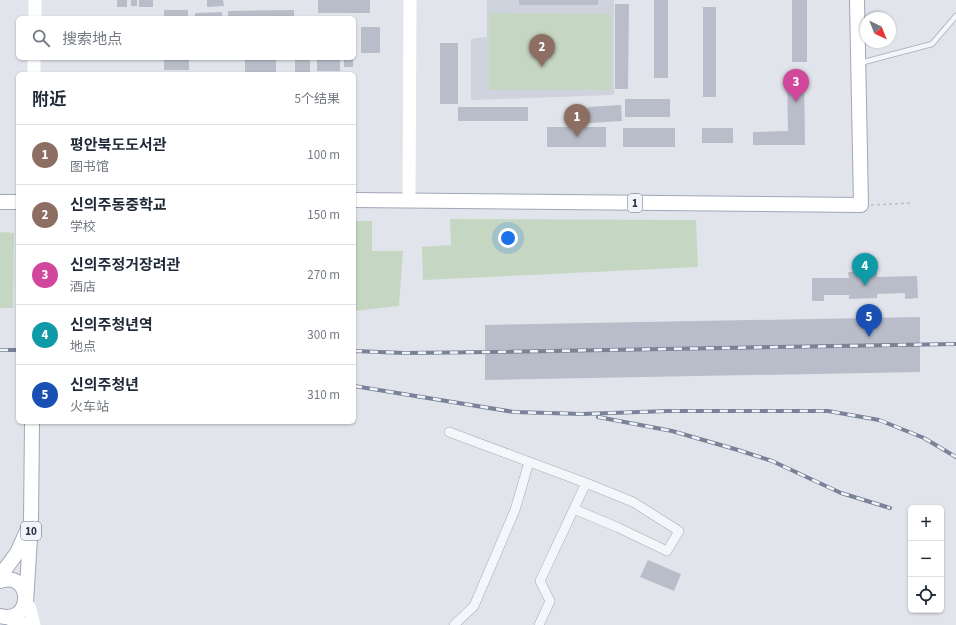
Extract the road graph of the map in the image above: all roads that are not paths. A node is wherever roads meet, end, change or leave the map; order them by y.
1 (35, 0) edge
2 (410, 0) edge
3 (857, 0) edge
4 (35, 16) edge
5 (956, 16) edge
6 (34, 60) edge
7 (858, 63) junction
8 (34, 72) edge
9 (356, 200) edge
10 (409, 200) junction
11 (0, 202) edge
12 (16, 202) edge
13 (32, 424) edge
14 (449, 432) dead end
15 (529, 462) junction
16 (586, 483) junction
17 (574, 509) junction
18 (32, 522) junction
19 (0, 576) edge
20 (0, 581) edge
21 (26, 602) junction
22 (2, 617) edge
23 (26, 625) edge
24 (34, 625) edge
25 (454, 625) edge
26 (539, 625) edge

1 - 4 main road
2 - 10 main road
3 - 7 main road
5 - 7 lane
6 - 8 main road
7 - 10 main road, 1
9 - 10 main road, 1
11 - 12 main road
13 - 18 main road, 10
14 - 15 street
15 - 16 street
15 - 25 street
16 - 17 street
16 - 17 street
17 - 26 street
18 - 19 main road, 10
18 - 21 main road, 10
20 - 21 main road
21 - 22 main road
21 - 24 main road
22 - 23 main road

